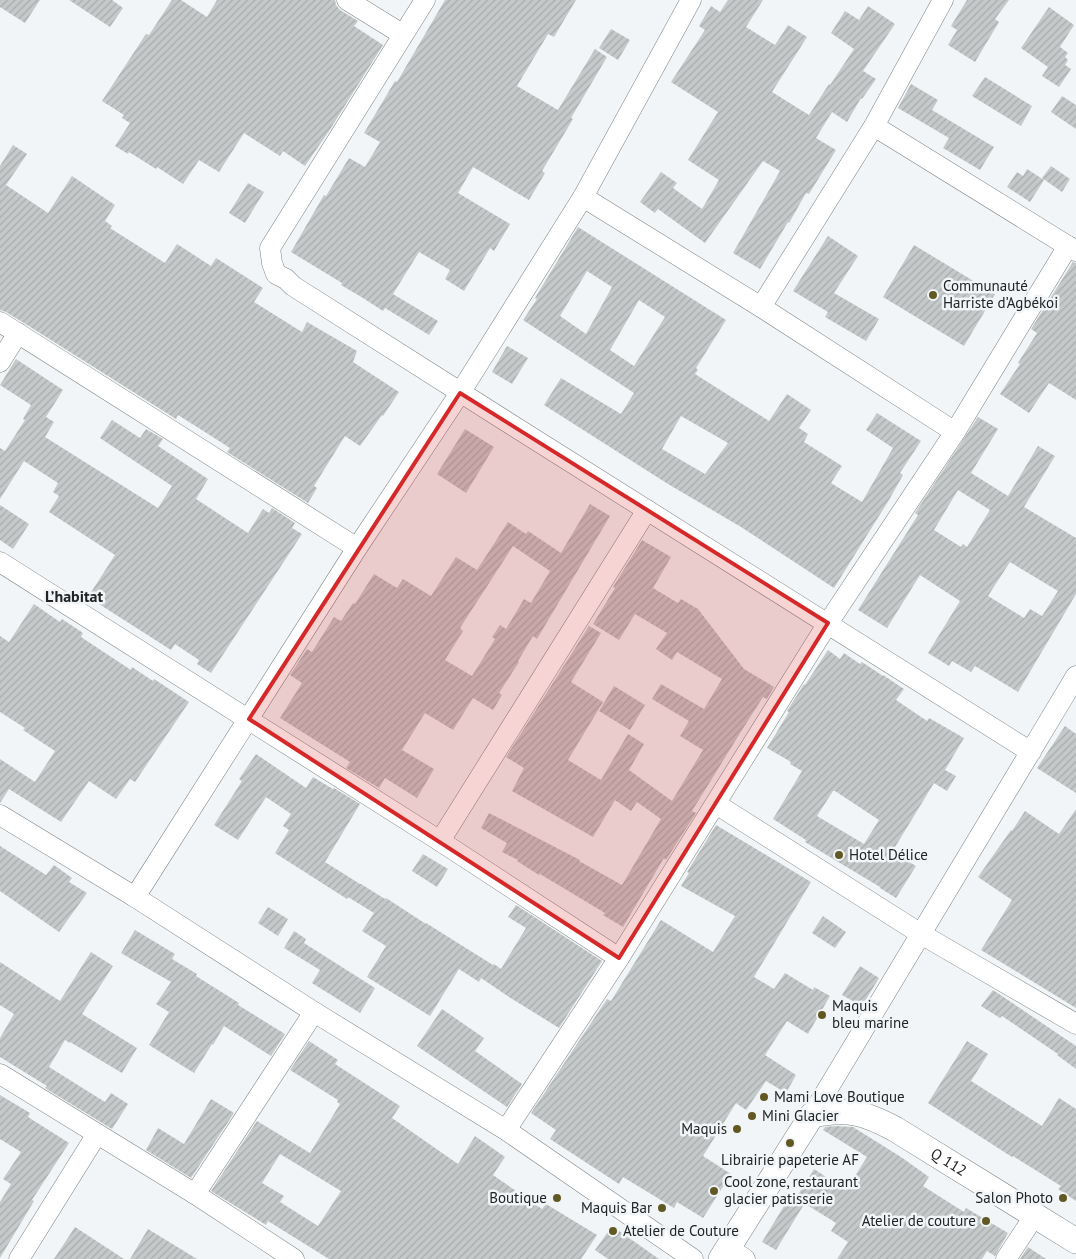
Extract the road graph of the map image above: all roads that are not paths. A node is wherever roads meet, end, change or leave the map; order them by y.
1 (347, 0) edge
2 (425, 0) edge
3 (691, 0) edge
4 (942, 0) edge
5 (402, 34) junction
6 (874, 126) junction
7 (583, 197) junction
8 (1072, 249) edge
9 (760, 307) junction
10 (0, 322) edge
11 (18, 334) junction
12 (0, 362) edge
13 (460, 393) junction
14 (955, 432) junction
15 (647, 510) junction
16 (357, 548) junction
17 (0, 562) edge
18 (828, 623) junction
19 (1076, 676) edge
20 (248, 719) junction
21 (1031, 752) junction
22 (716, 804) junction
23 (0, 815) edge
24 (440, 841) junction
25 (134, 897) junction
26 (921, 934) junction
27 (619, 958) junction
28 (314, 1012) junction
29 (1076, 1024) edge
30 (0, 1074) edge
31 (812, 1115) junction
32 (506, 1130) junction
33 (97, 1134) junction
34 (195, 1194) junction
35 (1034, 1215) junction
36 (1076, 1241) edge
37 (731, 1255) edge
38 (19, 1259) edge
39 (294, 1259) edge
40 (693, 1259) edge
41 (1006, 1259) edge

1 - 5 street
2 - 5 street
3 - 7 street
4 - 6 street
5 - 13 street
6 - 8 street
6 - 9 street
7 - 9 street
7 - 13 street
8 - 14 street
9 - 14 street
10 - 11 street
11 - 12 street
11 - 16 street
13 - 15 street
13 - 16 street
14 - 18 street
15 - 18 street
15 - 24 street
16 - 20 street
17 - 20 street
18 - 21 street
18 - 22 street
19 - 21 street
20 - 24 street
20 - 25 street
21 - 26 street
22 - 26 street
22 - 27 street
23 - 25 street
24 - 27 street
25 - 28 street
26 - 29 street
26 - 31 street
27 - 32 street
28 - 32 street
28 - 34 street
30 - 33 street
31 - 35 street, Q 112
31 - 37 street
32 - 40 street
33 - 34 street
33 - 38 street
34 - 39 street
35 - 36 street, Q 112
35 - 41 street

